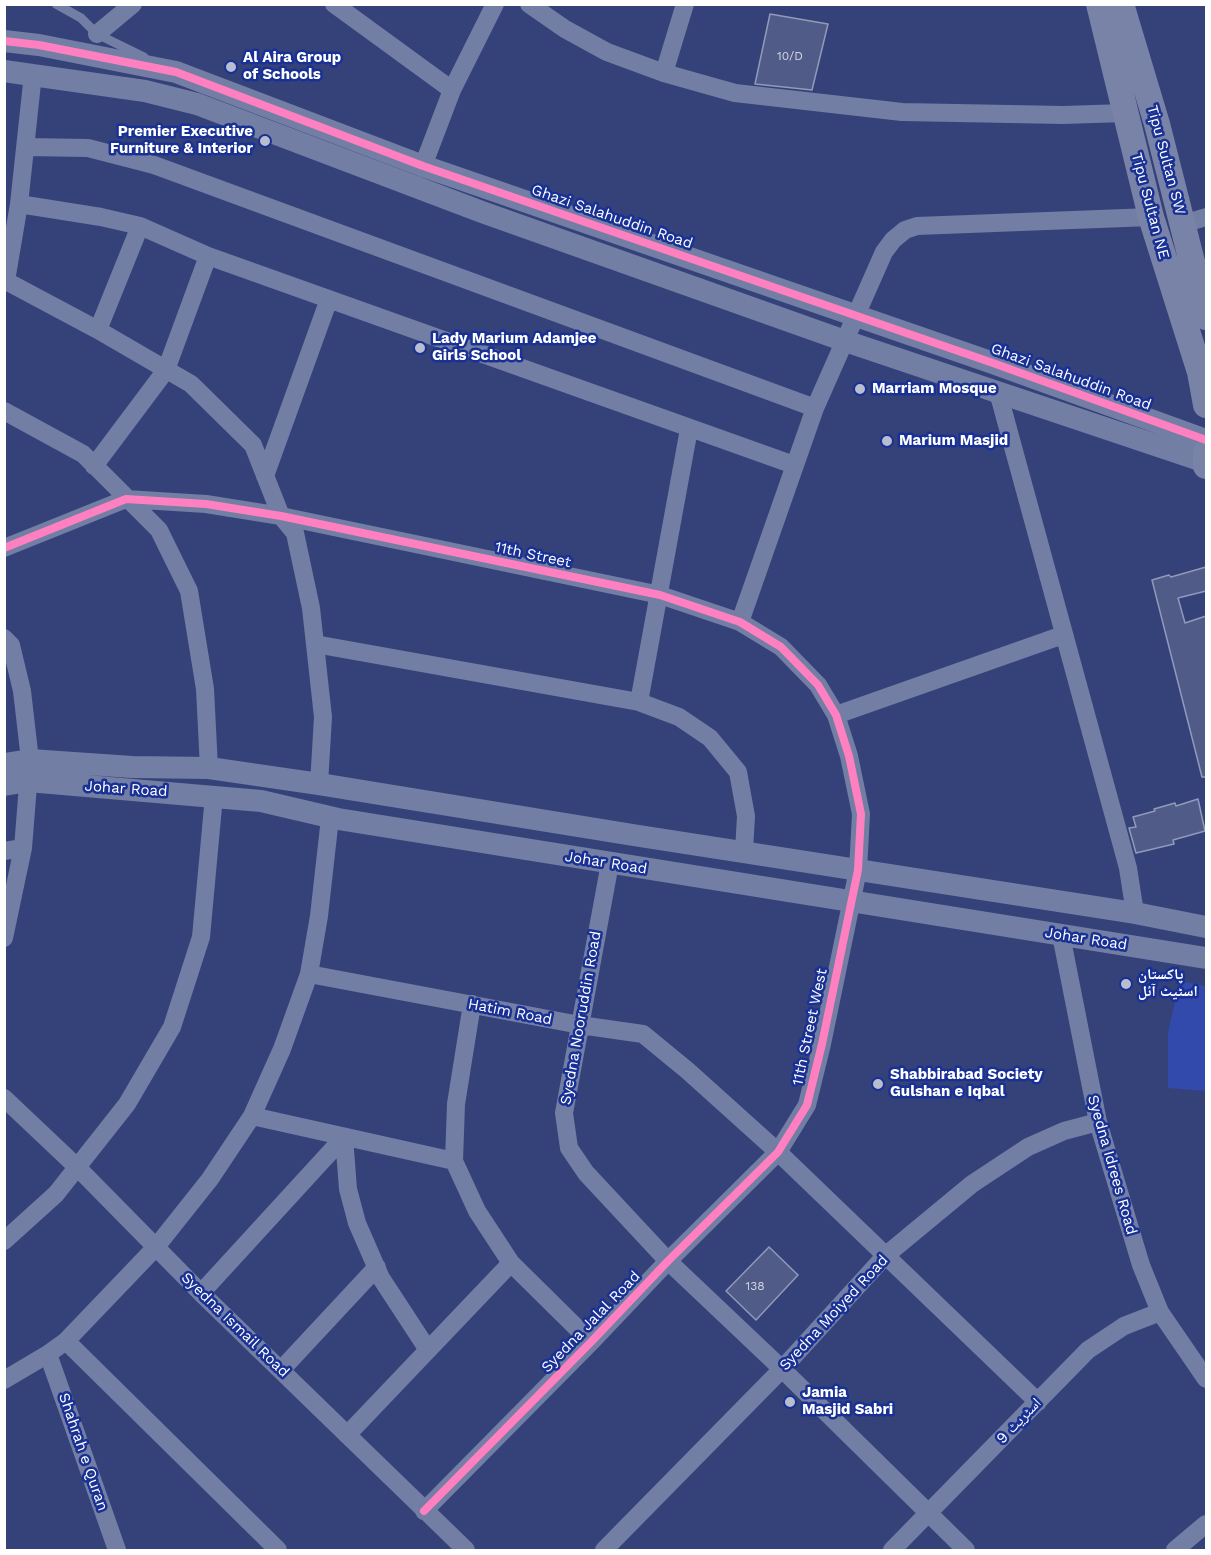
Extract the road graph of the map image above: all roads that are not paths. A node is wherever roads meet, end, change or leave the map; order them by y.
1 (56, 4) edge
2 (133, 4) edge
3 (334, 4) edge
4 (495, 4) edge
5 (529, 4) edge
6 (685, 4) edge
7 (1099, 4) edge
8 (1121, 4) edge
9 (98, 34) junction
10 (4, 40) edge
11 (4, 71) edge
12 (176, 72) junction
13 (664, 73) junction
14 (33, 74) junction
15 (452, 90) junction
16 (1125, 113) junction
17 (26, 147) junction
18 (423, 166) junction
19 (19, 204) junction
20 (1151, 217) junction
21 (1195, 221) edge
22 (140, 226) junction
23 (208, 256) junction
24 (5, 280) edge
25 (329, 300) junction
26 (857, 317) junction
27 (1206, 317) edge
28 (98, 330) junction
29 (845, 341) junction
30 (166, 370) junction
31 (998, 392) junction
32 (1206, 405) edge
33 (815, 408) junction
34 (4, 411) edge
35 (689, 429) junction
36 (1206, 455) edge
37 (794, 465) junction
38 (94, 466) junction
39 (265, 476) junction
40 (126, 499) junction
41 (281, 516) junction
42 (4, 548) edge
43 (660, 595) junction
44 (740, 622) junction
45 (1063, 635) junction
46 (4, 638) edge
47 (315, 644) junction
48 (13, 692) edge
49 (639, 702) junction
50 (836, 715) junction
51 (4, 764) edge
52 (209, 768) junction
53 (29, 771) junction
54 (4, 785) edge
55 (330, 786) junction
56 (214, 795) junction
57 (334, 819) junction
58 (633, 835) junction
59 (23, 848) junction
60 (4, 851) edge
61 (744, 851) junction
62 (620, 865) junction
63 (858, 870) junction
64 (850, 900) junction
65 (1135, 913) junction
66 (1206, 927) edge
67 (1061, 935) junction
68 (4, 938) edge
69 (1206, 958) edge
70 (309, 974) junction
71 (472, 1004) junction
72 (580, 1025) junction
73 (4, 1098) edge
74 (252, 1116) junction
75 (1098, 1122) junction
76 (344, 1137) junction
77 (778, 1152) junction
78 (454, 1161) junction
79 (77, 1167) junction
80 (4, 1241) edge
81 (156, 1247) junction
82 (885, 1256) junction
83 (668, 1261) junction
84 (511, 1263) junction
85 (376, 1268) junction
86 (201, 1293) junction
87 (1160, 1312) junction
88 (66, 1341) junction
89 (591, 1342) junction
90 (428, 1350) junction
91 (48, 1354) junction
92 (782, 1369) junction
93 (281, 1370) junction
94 (1206, 1379) edge
95 (4, 1380) edge
96 (1038, 1402) junction
97 (347, 1435) junction
98 (424, 1511) junction
99 (929, 1514) junction
100 (1206, 1524) edge
101 (117, 1551) edge
102 (278, 1551) edge
103 (466, 1551) edge
104 (604, 1551) edge
105 (892, 1551) edge
106 (966, 1551) edge
107 (1175, 1551) edge

1 - 9 lane
2 - 9 street
3 - 15 street
4 - 15 street
5 - 13 street
6 - 13 street
7 - 16 main road, Tipu Sultan NE
8 - 21 main road, Tipu Sultan SW
9 - 12 lane
10 - 12 street, Ghazi Salahuddin Road
11 - 14 street, Ghazi Salahuddin Road
12 - 18 street, Ghazi Salahuddin Road
13 - 16 street
14 - 17 street
14 - 29 street, Ghazi Salahuddin Road
15 - 18 street
16 - 20 main road, Tipu Sultan NE
17 - 19 street
17 - 33 street
18 - 26 street, Ghazi Salahuddin Road
19 - 22 street
19 - 24 street
20 - 26 street
20 - 32 main road, Tipu Sultan NE
21 - 27 main road, Tipu Sultan SW
22 - 23 street
22 - 28 street
23 - 25 street
23 - 30 street
24 - 28 street
25 - 35 street
25 - 39 street
26 - 29 street
26 - 36 street, Ghazi Salahuddin Road
28 - 30 street
29 - 31 street, Ghazi Salahuddin Road
29 - 33 street
30 - 38 street
30 - 39 street
31 - 36 street, Ghazi Salahuddin Road
31 - 45 street
33 - 37 street
34 - 38 street
35 - 37 street
35 - 43 street
37 - 44 street
38 - 40 street
39 - 41 street
40 - 41 street, 11th Street
40 - 42 street, 11th Street
40 - 52 street
41 - 43 street, 11th Street
41 - 47 street
43 - 44 street, 11th Street
43 - 49 street
44 - 50 street, 11th Street
45 - 50 street
45 - 65 street
46 - 48 street
47 - 49 street
47 - 55 street
48 - 53 street
49 - 61 street
50 - 63 street, 11th Street
51 - 53 street, Johar Road
52 - 53 street, Johar Road
52 - 55 street, Johar Road
53 - 54 street, Johar Road
53 - 56 street, Johar Road
53 - 59 street
55 - 57 street
55 - 58 street, Johar Road
56 - 57 street, Johar Road
56 - 79 street
57 - 62 street, Johar Road
57 - 70 street
58 - 61 street, Johar Road
58 - 62 street
59 - 60 street
59 - 68 street
61 - 63 street, Johar Road
62 - 64 street, Johar Road
62 - 72 street, Syedna Nooruddin Road
63 - 64 street, 11th Street
63 - 65 street, Johar Road
64 - 67 street, Johar Road
64 - 77 street, 11th Street West
65 - 66 street, Johar Road
67 - 69 street, Johar Road
67 - 75 street, Syedna Idrees Road
70 - 71 street, Hatim Road
70 - 74 street
71 - 72 street, Hatim Road
71 - 78 street
72 - 77 street, Hatim Road
72 - 83 street, Syedna Nooruddin Road
73 - 79 street, Syedna Ismail Road
74 - 76 street
74 - 81 street
75 - 82 street, Syedna Moiyed Road
75 - 87 street, Syedna Idrees Road
76 - 78 street
76 - 85 street
76 - 86 street
77 - 82 street, Hatim Road
77 - 83 street, Syedna Jalal Road
78 - 84 street
79 - 80 street
79 - 81 street, Syedna Ismail Road
81 - 86 street, Syedna Ismail Road
81 - 88 street
82 - 92 street, Syedna Moiyed Road
82 - 96 street, Hatim Road
83 - 89 street, Syedna Jalal Road
83 - 92 street, Syedna Nooruddin Road
84 - 89 street
84 - 90 street
85 - 90 street
85 - 93 street
86 - 93 street, Syedna Ismail Road
87 - 94 street, Syedna Idrees Road
87 - 96 street, اسٹریٹ 9
88 - 91 street
88 - 102 street
89 - 98 street, Syedna Jalal Road
90 - 97 street
91 - 95 street
91 - 101 street, Shahrah e Quran
92 - 99 street, Syedna Nooruddin Road
92 - 104 street, Syedna Moiyed Road
93 - 97 street, Syedna Ismail Road
96 - 99 street, اسٹریٹ 9
97 - 98 street, Syedna Ismail Road
98 - 103 street, Syedna Ismail Road
99 - 105 street, اسٹریٹ 9
99 - 106 street, Syedna Nooruddin Road
100 - 107 street

